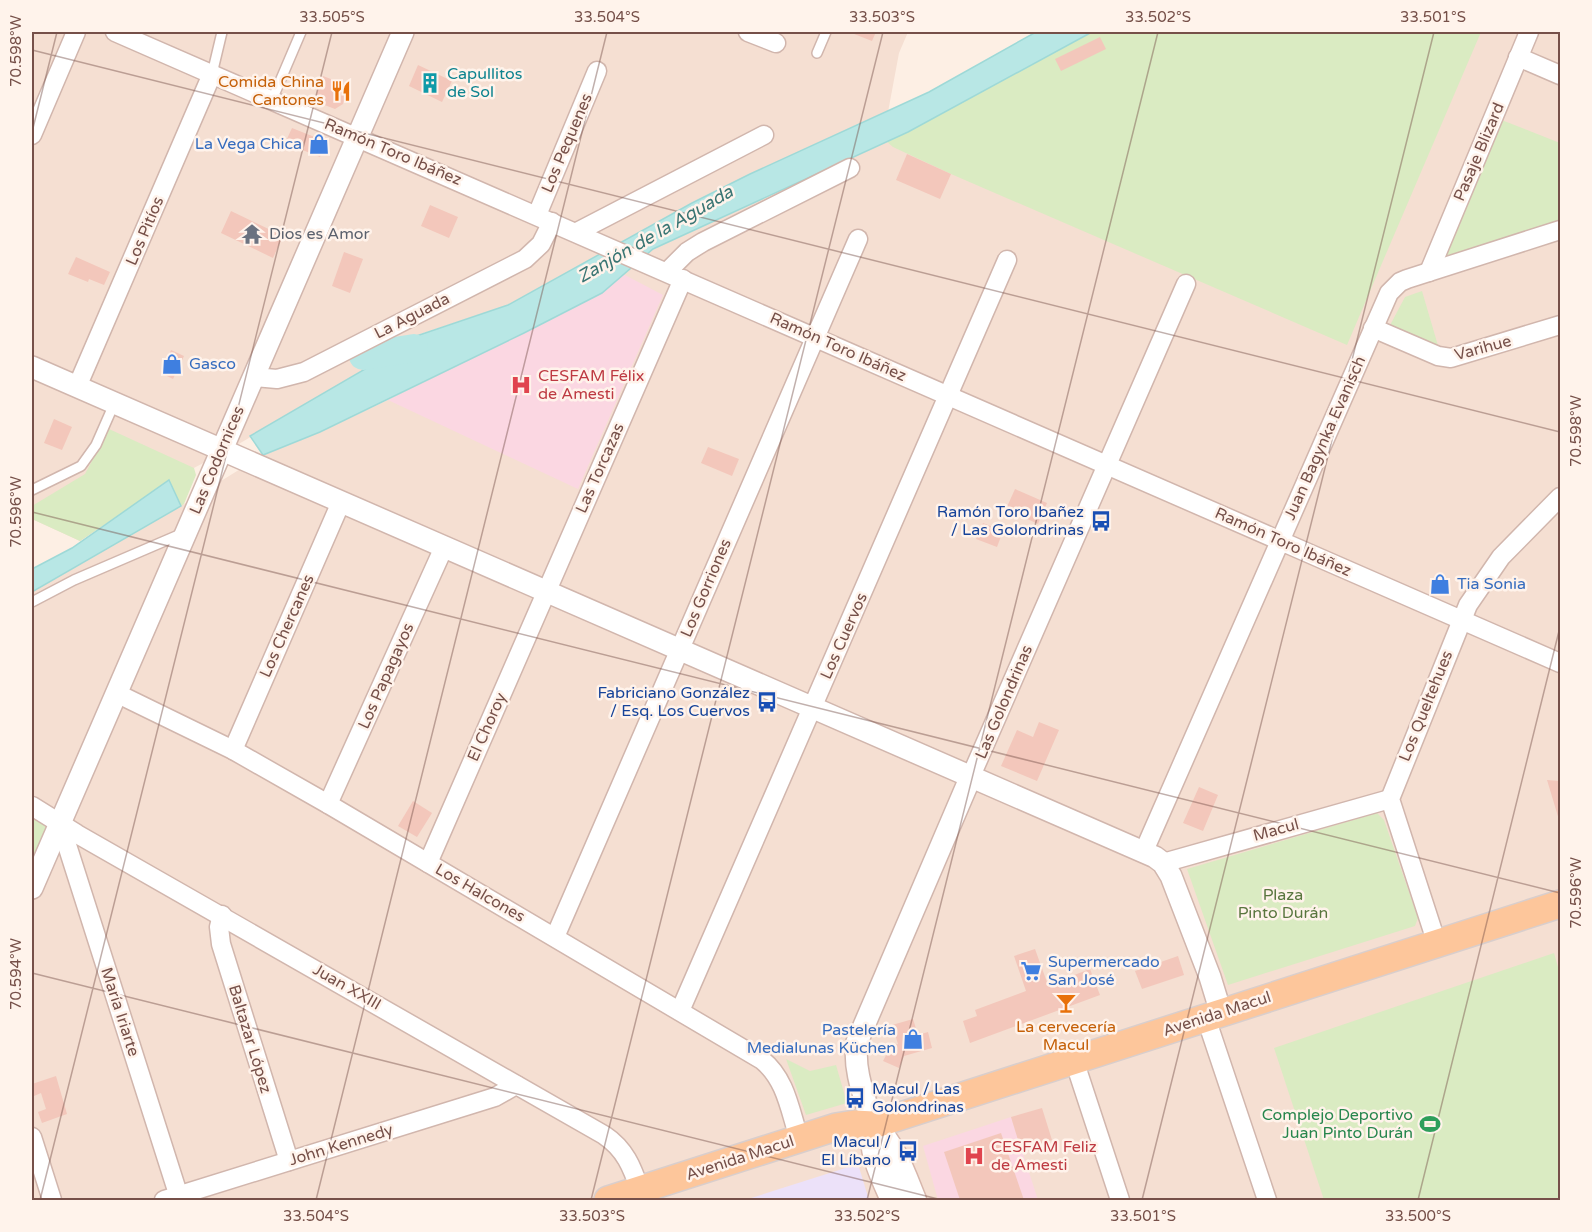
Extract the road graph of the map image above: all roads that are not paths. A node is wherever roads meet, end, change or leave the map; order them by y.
1 (76, 32) edge
2 (115, 32) edge
3 (222, 32) edge
4 (301, 32) edge
5 (403, 32) edge
6 (826, 32) edge
7 (1529, 32) edge
8 (754, 33) edge
9 (776, 43) dead end
10 (817, 52) dead end
11 (1518, 57) junction
12 (597, 71) dead end
13 (212, 74) junction
14 (1560, 75) edge
15 (272, 100) junction
16 (32, 135) edge
17 (764, 135) dead end
18 (357, 137) junction
19 (850, 168) dead end
20 (544, 218) junction
21 (1560, 230) edge
22 (577, 232) junction
23 (858, 239) dead end
24 (1007, 260) dead end
25 (1429, 272) junction
26 (669, 273) junction
27 (1185, 284) dead end
28 (1560, 325) edge
29 (1373, 328) junction
30 (815, 337) junction
31 (32, 368) edge
32 (253, 377) junction
33 (77, 387) junction
34 (948, 395) junction
35 (114, 404) junction
36 (221, 450) junction
37 (1106, 465) junction
38 (32, 490) edge
39 (1560, 497) edge
40 (341, 502) junction
41 (186, 531) junction
42 (1280, 541) junction
43 (444, 547) junction
44 (547, 592) junction
45 (32, 602) edge
46 (1461, 620) junction
47 (680, 649) junction
48 (1560, 663) edge
49 (116, 693) junction
50 (812, 707) junction
51 (233, 750) junction
52 (971, 776) junction
53 (1390, 799) junction
54 (328, 804) junction
55 (32, 806) edge
56 (60, 823) junction
57 (1144, 851) junction
58 (1163, 862) junction
59 (428, 863) junction
60 (32, 888) edge
61 (1560, 904) edge
62 (222, 915) junction
63 (555, 937) junction
64 (1437, 944) junction
65 (680, 1011) junction
66 (1214, 1015) junction
67 (1074, 1060) junction
68 (516, 1085) junction
69 (873, 1125) junction
70 (32, 1137) edge
71 (799, 1138) junction
72 (289, 1161) junction
73 (640, 1190) junction
74 (174, 1199) edge
75 (52, 1200) edge
76 (608, 1200) edge
77 (667, 1200) edge
78 (893, 1200) edge
79 (914, 1200) edge
80 (1120, 1200) edge
81 (1267, 1200) edge

1 - 16 street
2 - 13 street, Ramón Toro Ibáñez
3 - 13 lane
4 - 15 lane
5 - 18 street, Las Codornices
6 - 10 lane
7 - 11 street, Pasaje Blizard
8 - 9 street
11 - 14 street
11 - 25 street, Pasaje Blizard
12 - 20 street, Los Pequenes
13 - 15 street, Ramón Toro Ibáñez
13 - 33 street, Los Pitíos
15 - 18 street, Ramón Toro Ibáñez
17 - 22 street
18 - 20 street, Ramón Toro Ibáñez
18 - 32 street, Las Codornices
19 - 26 street
20 - 22 street, Ramón Toro Ibáñez
20 - 32 street, La Aguada
21 - 25 street, Juan Bagynka Evanisch
22 - 26 street, Ramón Toro Ibáñez
23 - 30 street, Los Gorriones
24 - 34 street, Los Cuervos
25 - 29 street, Juan Bagynka Evanisch
26 - 30 street, Ramón Toro Ibáñez
26 - 44 street, Las Torcazas
27 - 37 street, Las Golondrinas
28 - 29 street, Varihue
29 - 42 street, Juan Bagynka Evanisch
30 - 34 street, Ramón Toro Ibáñez
30 - 47 street, Los Gorriones
31 - 33 street
32 - 36 street, Las Codornices
33 - 35 street
34 - 37 street, Ramón Toro Ibáñez
34 - 50 street, Los Cuervos
35 - 36 street
35 - 38 lane
36 - 40 street
36 - 41 street, Las Codornices
37 - 42 street, Ramón Toro Ibáñez
37 - 52 street, Las Golondrinas
39 - 46 street, Los Queltehues
40 - 43 street
40 - 51 street, Los Chercanes
41 - 45 lane
41 - 49 street, Las Codornices
42 - 46 street, Ramón Toro Ibáñez
42 - 57 street, Juan Bagynka Evanisch
43 - 44 street
43 - 54 street, Los Papagayos
44 - 47 street
44 - 59 street, El Choroy
46 - 48 street, Ramón Toro Ibáñez
46 - 53 street, Los Queltehues
47 - 50 street
47 - 63 street, Los Gorriones
49 - 51 street, Los Halcones
49 - 56 street, Las Codornices
50 - 52 street
50 - 65 street, Los Cuervos
51 - 54 street, Los Halcones
52 - 57 street
52 - 69 street, Las Golondrinas
53 - 58 street, Macul
53 - 64 street
54 - 59 street, Los Halcones
55 - 56 street, Juan XXIII
56 - 60 street, Las Codornices
56 - 62 street, Juan XXIII
56 - 74 street, María Iriarte
57 - 58 street
58 - 66 street
59 - 63 street, Los Halcones
61 - 64 main road, Avenida Macul
62 - 68 street, Juan XXIII
62 - 72 street, Baltazar López
63 - 65 street, Los Halcones
64 - 66 main road, Avenida Macul
65 - 71 street, Los Halcones
66 - 67 main road, Avenida Macul
66 - 81 street
67 - 69 main road, Avenida Macul
67 - 80 street
68 - 72 street, John Kennedy
68 - 73 street, Juan XXIII
69 - 71 main road, Avenida Macul
69 - 77 main road, Avenida Macul
69 - 78 main road
69 - 79 main road
70 - 75 street
71 - 73 main road, Avenida Macul
72 - 74 street, John Kennedy
73 - 76 main road, Avenida Macul

